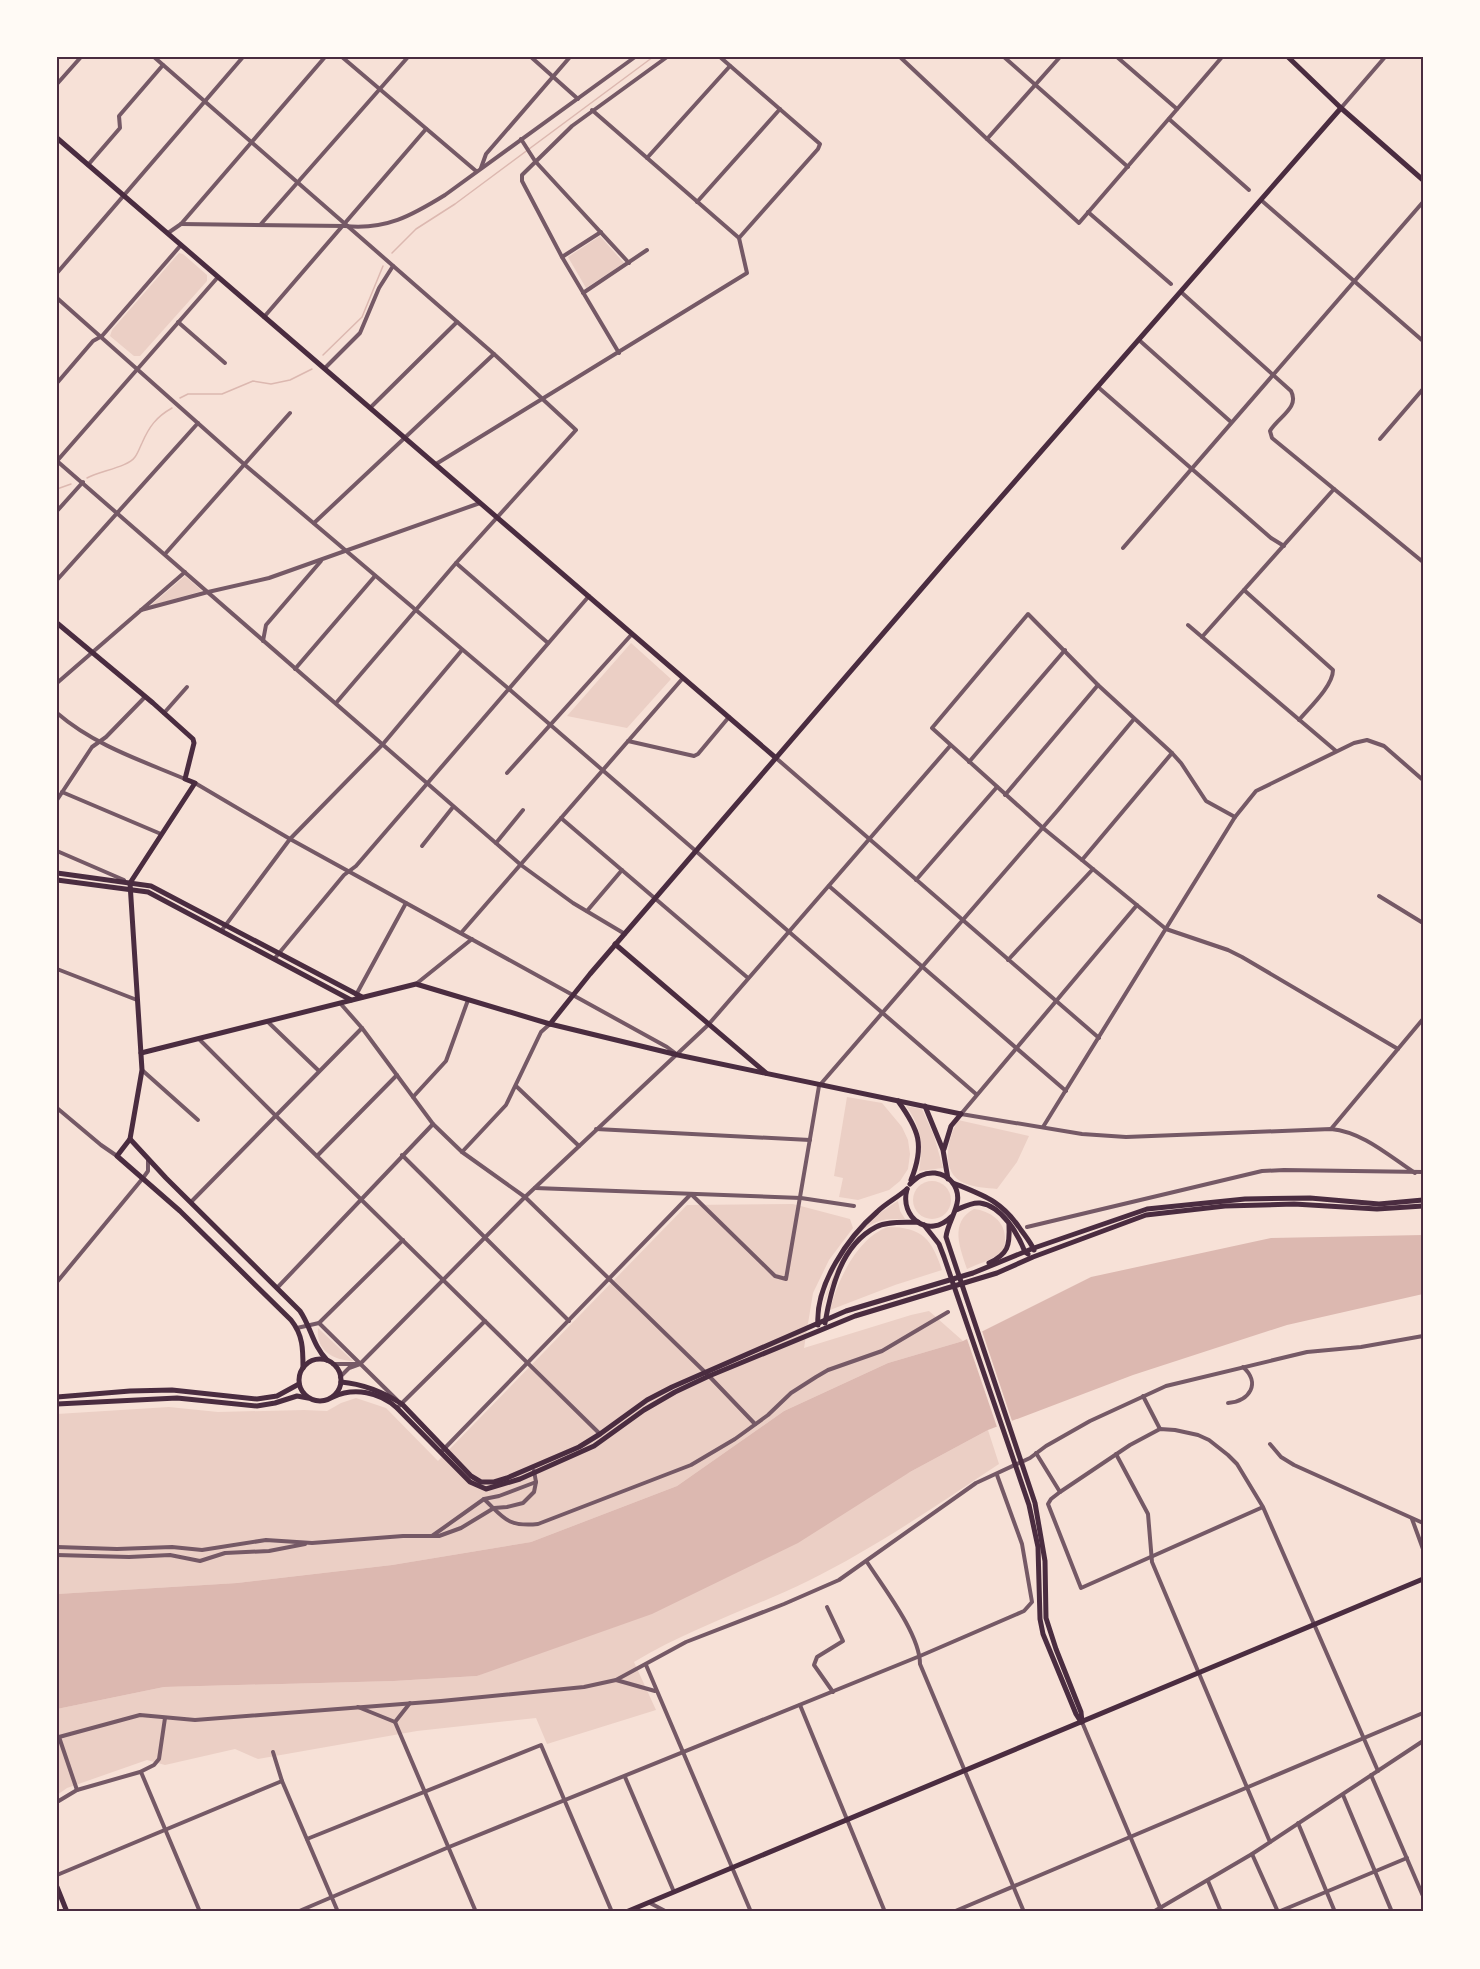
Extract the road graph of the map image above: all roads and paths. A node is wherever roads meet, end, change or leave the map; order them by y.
1 (81, 57) edge
2 (154, 57) edge
3 (243, 57) edge
4 (325, 57) edge
5 (342, 57) edge
6 (408, 57) edge
7 (531, 57) edge
8 (570, 57) edge
9 (635, 57) edge
10 (667, 57) edge
11 (720, 57) edge
12 (900, 57) edge
13 (1004, 57) edge
14 (1060, 57) edge
15 (1117, 57) edge
16 (1222, 57) edge
17 (1288, 57) edge
18 (1385, 57) edge
19 (163, 65) junction
20 (730, 66) junction
21 (554, 77) junction
22 (57, 84) edge
23 (1035, 85) junction
24 (380, 90) junction
25 (578, 99) junction
26 (206, 101) junction
27 (1341, 108) junction
28 (780, 109) junction
29 (1178, 109) junction
30 (592, 110) junction
31 (1168, 119) junction
32 (426, 129) junction
33 (57, 138) edge
34 (521, 139) junction
35 (987, 139) junction
36 (252, 141) junction
37 (646, 158) junction
38 (535, 161) junction
39 (88, 165) junction
40 (1128, 167) junction
41 (481, 168) junction
42 (476, 171) junction
43 (1423, 180) edge
44 (298, 181) junction
45 (1249, 190) dead end
46 (124, 196) junction
47 (1261, 200) junction
48 (697, 202) junction
49 (1423, 202) edge
50 (1088, 212) junction
51 (181, 224) junction
52 (261, 225) junction
53 (345, 226) junction
54 (601, 232) junction
55 (168, 233) junction
56 (739, 238) junction
57 (181, 245) junction
58 (647, 250) dead end
59 (562, 257) junction
60 (629, 262) junction
61 (393, 266) junction
62 (57, 273) edge
63 (218, 277) junction
64 (1354, 280) junction
65 (1171, 284) dead end
66 (1180, 292) junction
67 (583, 293) junction
68 (57, 298) edge
69 (264, 317) junction
70 (178, 322) junction
71 (457, 322) junction
72 (102, 336) junction
73 (1139, 340) junction
74 (1423, 341) edge
75 (619, 352) junction
76 (494, 354) junction
77 (225, 363) dead end
78 (138, 368) junction
79 (325, 368) junction
80 (1272, 374) junction
81 (57, 383) edge
82 (1098, 387) junction
83 (1423, 389) edge
84 (541, 398) junction
85 (371, 408) junction
86 (290, 413) dead end
87 (1231, 422) junction
88 (198, 423) junction
89 (406, 437) junction
90 (1380, 439) dead end
91 (57, 461) edge
92 (436, 464) junction
93 (246, 465) junction
94 (1192, 468) junction
95 (83, 482) junction
96 (1334, 489) junction
97 (480, 503) junction
98 (57, 511) edge
99 (118, 513) junction
100 (498, 517) junction
101 (314, 523) junction
102 (1284, 546) junction
103 (1123, 548) dead end
104 (346, 552) junction
105 (165, 554) junction
106 (322, 561) junction
107 (1423, 562) edge
108 (456, 563) junction
109 (185, 572) junction
110 (375, 576) junction
111 (57, 580) edge
112 (1244, 590) junction
113 (208, 592) junction
114 (589, 596) junction
115 (141, 610) junction
116 (416, 610) junction
117 (57, 623) edge
118 (1188, 625) dead end
119 (632, 634) junction
120 (1202, 637) junction
121 (263, 642) junction
122 (548, 643) junction
123 (462, 650) junction
124 (1065, 650) junction
125 (91, 653) junction
126 (296, 669) junction
127 (683, 678) junction
128 (57, 683) edge
129 (1098, 685) junction
130 (187, 687) dead end
131 (509, 689) junction
132 (145, 697) junction
133 (336, 703) junction
134 (57, 713) edge
135 (164, 713) junction
136 (729, 717) junction
137 (1134, 719) junction
138 (1299, 720) junction
139 (550, 726) junction
140 (628, 741) junction
141 (97, 742) junction
142 (383, 744) junction
143 (950, 746) junction
144 (1336, 751) junction
145 (1172, 753) junction
146 (776, 758) junction
147 (969, 762) junction
148 (603, 771) junction
149 (507, 773) dead end
150 (185, 779) junction
151 (1423, 780) edge
152 (195, 783) junction
153 (427, 785) junction
154 (996, 787) junction
155 (62, 792) junction
156 (1005, 795) junction
157 (57, 800) edge
158 (453, 807) junction
159 (523, 810) dead end
160 (1235, 817) junction
161 (561, 818) junction
162 (1043, 828) junction
163 (161, 834) junction
164 (290, 839) junction
165 (869, 840) junction
166 (496, 843) junction
167 (422, 846) dead end
168 (57, 851) edge
169 (695, 851) junction
170 (1082, 860) junction
171 (521, 865) junction
172 (1094, 869) junction
173 (622, 870) junction
174 (349, 872) junction
175 (57, 873) edge
176 (57, 880) edge
177 (916, 880) junction
178 (130, 886) junction
179 (829, 886) junction
180 (1379, 896) dead end
181 (655, 898) junction
182 (406, 903) junction
183 (1137, 905) junction
184 (587, 911) junction
185 (963, 920) junction
186 (1423, 923) edge
187 (226, 924) junction
188 (1166, 929) junction
189 (222, 930) junction
190 (461, 933) junction
191 (625, 933) junction
192 (788, 933) junction
193 (472, 939) junction
194 (615, 944) junction
195 (277, 956) junction
196 (1008, 960) junction
197 (922, 968) junction
198 (57, 969) edge
199 (748, 978) junction
200 (416, 984) junction
201 (572, 994) junction
202 (359, 996) junction
203 (137, 1000) junction
204 (351, 1000) junction
205 (468, 1000) junction
206 (1056, 1001) junction
207 (340, 1003) junction
208 (882, 1013) junction
209 (1423, 1019) edge
210 (267, 1021) junction
211 (550, 1024) junction
212 (708, 1025) junction
213 (362, 1028) junction
214 (199, 1038) junction
215 (1099, 1038) junction
216 (1016, 1047) junction
217 (1398, 1049) junction
218 (141, 1053) junction
219 (678, 1055) junction
220 (142, 1070) junction
221 (319, 1071) junction
222 (767, 1074) junction
223 (397, 1075) junction
224 (516, 1086) junction
225 (819, 1086) junction
226 (1066, 1090) junction
227 (976, 1094) junction
228 (413, 1097) junction
229 (897, 1100) junction
230 (925, 1106) junction
231 (57, 1108) edge
232 (961, 1114) junction
233 (275, 1115) junction
234 (198, 1120) dead end
235 (433, 1125) junction
236 (1043, 1127) junction
237 (596, 1129) junction
238 (1331, 1129) junction
239 (130, 1139) junction
240 (810, 1140) junction
241 (579, 1146) junction
242 (943, 1150) junction
243 (462, 1152) junction
244 (402, 1155) junction
245 (117, 1156) junction
246 (317, 1156) junction
247 (148, 1159) junction
248 (1423, 1172) edge
249 (1414, 1173) junction
250 (143, 1178) junction
251 (951, 1181) junction
252 (908, 1187) junction
253 (535, 1188) junction
254 (690, 1194) junction
255 (525, 1197) junction
256 (801, 1198) junction
257 (360, 1199) junction
258 (1423, 1200) edge
259 (190, 1203) junction
260 (854, 1206) dead end
261 (1423, 1206) edge
262 (956, 1210) junction
263 (952, 1216) junction
264 (918, 1222) junction
265 (1009, 1224) junction
266 (924, 1225) junction
267 (1027, 1227) dead end
268 (485, 1238) junction
269 (403, 1240) junction
270 (1034, 1248) junction
271 (1025, 1252) junction
272 (947, 1256) junction
273 (1033, 1257) junction
274 (973, 1273) junction
275 (610, 1279) junction
276 (444, 1280) junction
277 (57, 1282) edge
278 (276, 1288) junction
279 (948, 1312) dead end
280 (485, 1321) junction
281 (569, 1321) junction
282 (825, 1322) junction
283 (318, 1323) junction
284 (818, 1324) junction
285 (308, 1325) junction
286 (297, 1328) junction
287 (822, 1330) junction
288 (1423, 1336) edge
289 (330, 1362) junction
290 (527, 1362) junction
291 (360, 1364) junction
292 (1242, 1367) junction
293 (303, 1368) junction
294 (706, 1373) junction
295 (341, 1379) junction
296 (299, 1384) junction
297 (1143, 1396) junction
298 (57, 1397) edge
299 (333, 1397) junction
300 (308, 1398) junction
301 (1228, 1403) dead end
302 (57, 1404) edge
303 (400, 1406) junction
304 (756, 1424) junction
305 (1160, 1430) junction
306 (600, 1434) junction
307 (1270, 1444) dead end
308 (442, 1451) junction
309 (1036, 1453) junction
310 (1116, 1454) junction
311 (533, 1470) junction
312 (997, 1475) junction
313 (536, 1482) junction
314 (1059, 1492) junction
315 (484, 1498) junction
316 (1263, 1507) junction
317 (494, 1508) junction
318 (1411, 1518) junction
319 (1423, 1523) edge
320 (430, 1537) junction
321 (312, 1543) junction
322 (57, 1547) edge
323 (1423, 1549) edge
324 (57, 1555) edge
325 (1150, 1556) junction
326 (867, 1562) junction
327 (1423, 1580) edge
328 (827, 1607) dead end
329 (1316, 1624) junction
330 (920, 1656) junction
331 (646, 1665) junction
332 (1199, 1673) junction
333 (616, 1680) junction
334 (656, 1691) junction
335 (833, 1692) junction
336 (410, 1703) junction
337 (800, 1705) junction
338 (357, 1707) junction
339 (1423, 1713) edge
340 (165, 1718) junction
341 (395, 1722) junction
342 (1082, 1722) junction
343 (1364, 1737) junction
344 (1423, 1741) edge
345 (273, 1752) dead end
346 (682, 1754) junction
347 (965, 1771) junction
348 (1378, 1771) junction
349 (140, 1772) junction
350 (1371, 1775) junction
351 (625, 1777) junction
352 (282, 1780) junction
353 (1247, 1787) junction
354 (77, 1790) junction
355 (425, 1790) junction
356 (1343, 1795) junction
357 (565, 1800) junction
358 (57, 1802) edge
359 (848, 1820) junction
360 (1298, 1823) junction
361 (166, 1830) junction
362 (1130, 1838) junction
363 (307, 1839) junction
364 (1270, 1842) junction
365 (449, 1847) junction
366 (1252, 1854) junction
367 (1407, 1858) junction
368 (732, 1868) junction
369 (1374, 1871) junction
370 (57, 1875) edge
371 (1208, 1881) junction
372 (57, 1887) edge
373 (1014, 1887) junction
374 (674, 1892) junction
375 (1327, 1892) junction
376 (1423, 1896) edge
377 (332, 1898) junction
378 (649, 1902) junction
379 (1161, 1910) edge
380 (67, 1912) edge
381 (200, 1912) edge
382 (297, 1912) edge
383 (338, 1912) edge
384 (476, 1912) edge
385 (612, 1912) edge
386 (626, 1912) edge
387 (667, 1912) edge
388 (751, 1912) edge
389 (885, 1912) edge
390 (953, 1912) edge
391 (1024, 1912) edge
392 (1153, 1912) edge
393 (1221, 1912) edge
394 (1278, 1912) edge
395 (1335, 1912) edge
396 (1392, 1912) edge

1 - 22 street
2 - 19 street
3 - 26 street
4 - 36 street
5 - 24 street
6 - 24 street
7 - 21 street
8 - 21 street
9 - 25 street
10 - 30 street
11 - 20 street
12 - 35 street
13 - 23 street
14 - 23 street
15 - 29 street
16 - 29 street
17 - 27 main road
18 - 27 street
19 - 26 street
19 - 39 street
20 - 28 street
20 - 37 street
21 - 25 street
21 - 41 street
23 - 35 street
23 - 40 street
24 - 32 street
24 - 44 street
25 - 34 street
26 - 36 street
26 - 46 street
27 - 43 main road
27 - 47 main road
28 - 48 street
28 - 56 street
29 - 31 street
30 - 37 street
30 - 38 street
31 - 40 street
31 - 45 street
32 - 42 street
32 - 53 street
33 - 39 main road
34 - 38 street
34 - 41 street
35 - 50 street
36 - 44 street
36 - 51 street
37 - 48 street
38 - 54 street
38 - 59 street
39 - 46 main road
40 - 50 street
41 - 42 street
42 - 53 street
44 - 52 street
44 - 53 street
46 - 55 main road
46 - 62 street
47 - 64 street
47 - 66 main road
48 - 56 street
49 - 64 street
50 - 65 street
51 - 52 street
51 - 55 street
52 - 53 street
53 - 61 street
53 - 69 street
54 - 59 street
54 - 60 street
55 - 57 main road
56 - 75 street
57 - 63 main road
57 - 72 street
58 - 60 street
59 - 67 street
60 - 67 street
61 - 71 street
61 - 79 street
63 - 69 main road
63 - 70 street
64 - 74 street
64 - 80 street
66 - 73 main road
66 - 80 street
67 - 75 street
68 - 72 street
69 - 79 main road
70 - 77 street
70 - 78 street
71 - 76 street
71 - 85 street
72 - 78 street
72 - 81 street
73 - 82 main road
73 - 87 street
75 - 84 street
76 - 84 street
76 - 89 street
78 - 88 street
78 - 91 street
79 - 85 main road
80 - 87 street
80 - 96 street
82 - 94 street
82 - 146 main road
83 - 90 street
84 - 92 street
84 - 100 street
85 - 89 main road
86 - 93 street
87 - 94 street
88 - 93 street
88 - 99 street
89 - 92 main road
89 - 101 street
91 - 95 street
92 - 97 main road
93 - 101 street
93 - 105 street
94 - 102 street
94 - 103 street
95 - 98 street
95 - 99 street
96 - 102 street
96 - 107 street
97 - 100 main road
97 - 104 street
99 - 105 street
99 - 111 street
100 - 108 street
100 - 114 main road
101 - 104 street
102 - 112 street
104 - 106 street
104 - 110 street
105 - 109 street
106 - 113 street
106 - 121 street
108 - 116 street
108 - 122 street
109 - 113 street
109 - 115 street
110 - 116 street
110 - 126 street
112 - 120 street
112 - 138 street
113 - 115 street
113 - 121 street
114 - 119 main road
114 - 122 street
115 - 125 street
116 - 123 street
116 - 133 street
117 - 125 main road
118 - 120 street
119 - 127 main road
119 - 139 street
120 - 138 street
121 - 126 street
122 - 131 street
123 - 131 street
123 - 142 street
124 - 129 street
124 - 143 street
124 - 147 street
125 - 128 street
125 - 132 main road
126 - 133 street
127 - 136 main road
127 - 140 street
129 - 137 street
129 - 156 street
130 - 135 street
131 - 139 street
131 - 153 street
132 - 135 main road
132 - 141 street
133 - 142 street
134 - 141 street
135 - 150 main road
136 - 140 street
136 - 146 main road
137 - 145 street
137 - 162 street
138 - 144 street
139 - 148 street
139 - 149 street
140 - 148 street
141 - 150 street
141 - 155 street
142 - 153 street
142 - 164 street
143 - 147 street
143 - 165 street
144 - 151 street
144 - 160 street
145 - 160 street
145 - 170 street
146 - 165 street
146 - 169 main road
147 - 154 street
148 - 161 street
148 - 169 street
150 - 152 main road
152 - 163 main road
152 - 164 street
153 - 158 street
153 - 174 street
154 - 156 street
154 - 177 street
155 - 157 street
155 - 163 street
156 - 162 street
158 - 166 street
158 - 167 street
159 - 166 street
160 - 188 street
161 - 171 street
161 - 173 street
162 - 170 street
162 - 185 street
163 - 178 main road
164 - 174 street
164 - 187 street
165 - 177 street
165 - 179 street
166 - 171 street
168 - 178 street
169 - 181 main road
169 - 192 street
170 - 172 street
171 - 184 street
171 - 190 street
172 - 183 street
172 - 196 street
173 - 181 street
173 - 184 street
174 - 182 street
174 - 195 street
175 - 178 main road
176 - 178 main road
177 - 185 street
178 - 187 main road
178 - 189 main road
178 - 203 main road
179 - 192 street
179 - 197 street
180 - 186 street
181 - 191 main road
181 - 199 street
182 - 190 street
182 - 202 street
183 - 188 street
183 - 206 street
184 - 191 street
185 - 196 street
185 - 197 street
187 - 189 street
187 - 195 main road
188 - 215 street
188 - 217 street
189 - 195 main road
190 - 193 street
191 - 194 main road
192 - 199 street
192 - 208 street
193 - 200 street
193 - 201 street
194 - 201 main road
194 - 212 main road
195 - 202 main road
195 - 204 main road
196 - 206 street
197 - 208 street
197 - 216 street
198 - 203 street
199 - 212 street
200 - 202 main road
200 - 205 main road
201 - 211 main road
201 - 219 street
202 - 204 main road
203 - 218 main road
204 - 207 main road
205 - 211 main road
205 - 228 street
206 - 215 street
206 - 216 street
207 - 210 main road
207 - 213 street
208 - 225 street
208 - 227 street
209 - 217 street
210 - 214 main road
210 - 221 street
211 - 219 main road
211 - 224 street
212 - 219 street
212 - 222 main road
213 - 221 street
213 - 223 street
214 - 218 main road
214 - 233 street
215 - 226 street
216 - 226 street
216 - 227 street
217 - 238 street
218 - 220 main road
219 - 222 main road
219 - 237 street
220 - 234 street
220 - 239 main road
221 - 233 street
222 - 225 main road
223 - 228 street
223 - 246 street
224 - 241 street
224 - 243 street
225 - 229 main road
225 - 240 street
226 - 236 street
227 - 232 street
228 - 235 street
229 - 230 main road
229 - 252 main road
230 - 232 main road
230 - 242 main road
231 - 245 street
232 - 236 street
232 - 242 main road
233 - 246 street
233 - 259 street
235 - 243 street
235 - 244 street
236 - 238 street
237 - 240 street
237 - 241 street
238 - 249 street
239 - 245 main road
239 - 247 main road
240 - 256 street
241 - 253 street
242 - 251 main road
243 - 255 street
244 - 257 street
244 - 268 street
245 - 250 main road
246 - 257 street
247 - 250 street
247 - 259 main road
248 - 249 street
249 - 267 street
250 - 277 street
250 - 286 main road
251 - 252 main road
251 - 262 main road
251 - 270 main road
252 - 264 main road
252 - 284 main road
253 - 254 street
253 - 255 street
254 - 256 street
254 - 256 street
254 - 275 street
255 - 268 street
255 - 275 street
256 - 260 street
257 - 269 street
257 - 278 street
258 - 270 main road
259 - 278 main road
261 - 273 main road
262 - 263 main road
262 - 265 main road
263 - 266 main road
263 - 272 main road
264 - 266 main road
264 - 282 main road
265 - 271 main road
265 - 274 main road
266 - 272 main road
268 - 276 street
268 - 281 street
269 - 276 street
269 - 283 street
270 - 271 main road
270 - 273 main road
271 - 273 main road
271 - 274 main road
272 - 342 main road
273 - 287 main road
274 - 282 main road
275 - 281 street
275 - 294 street
276 - 280 street
276 - 291 street
278 - 285 main road
279 - 304 street
280 - 290 street
280 - 303 street
281 - 290 street
282 - 284 main road
282 - 287 main road
283 - 285 street
283 - 291 street
284 - 287 main road
284 - 294 main road
285 - 286 street
285 - 289 main road
286 - 293 main road
287 - 294 main road
288 - 292 street
289 - 291 street
289 - 293 main road
289 - 295 main road
290 - 306 street
290 - 308 street
291 - 295 street
291 - 303 street
292 - 297 street
292 - 301 street
293 - 296 main road
294 - 304 street
294 - 306 main road
294 - 311 main road
295 - 299 main road
295 - 303 main road
296 - 298 main road
296 - 300 main road
297 - 305 street
297 - 309 street
299 - 300 main road
299 - 303 main road
300 - 302 main road
303 - 308 main road
304 - 317 street
305 - 310 street
305 - 316 street
306 - 311 main road
307 - 318 street
308 - 311 main road
308 - 311 main road
309 - 312 street
309 - 314 street
310 - 314 street
310 - 325 street
311 - 313 street
312 - 326 street
312 - 330 street
313 - 315 street
313 - 317 street
314 - 325 street
315 - 317 street
315 - 320 street
316 - 325 street
316 - 329 street
317 - 320 street
318 - 319 street
318 - 323 street
320 - 321 street
321 - 322 street
321 - 324 street
325 - 332 street
326 - 330 street
326 - 331 street
327 - 329 main road
328 - 335 street
329 - 332 main road
329 - 343 street
330 - 335 street
330 - 347 street
331 - 333 street
331 - 334 street
332 - 342 main road
332 - 353 street
333 - 334 street
333 - 336 street
334 - 346 street
335 - 337 street
336 - 338 street
336 - 341 street
337 - 346 street
337 - 359 street
338 - 340 street
338 - 341 street
339 - 343 street
340 - 349 street
340 - 354 street
341 - 355 street
342 - 347 main road
342 - 362 street
343 - 348 street
343 - 353 street
344 - 348 street
345 - 352 street
346 - 351 street
346 - 368 street
347 - 359 main road
347 - 373 street
348 - 350 street
349 - 354 street
349 - 361 street
350 - 356 street
350 - 367 street
351 - 357 street
351 - 374 street
352 - 361 street
352 - 363 street
353 - 362 street
353 - 364 street
354 - 358 street
355 - 357 street
355 - 363 street
355 - 365 street
356 - 360 street
356 - 369 street
357 - 365 street
357 - 385 street
359 - 368 main road
359 - 389 street
360 - 364 street
360 - 375 street
361 - 370 street
361 - 381 street
362 - 373 street
362 - 379 street
363 - 377 street
364 - 366 street
365 - 377 street
365 - 384 street
366 - 371 street
366 - 394 street
367 - 369 street
367 - 376 street
368 - 374 main road
368 - 388 street
369 - 375 street
369 - 396 street
371 - 379 street
371 - 393 street
372 - 380 main road
373 - 390 street
373 - 391 street
374 - 378 main road
375 - 394 street
375 - 395 street
377 - 382 street
377 - 383 street
378 - 386 main road
378 - 387 street
379 - 392 street

